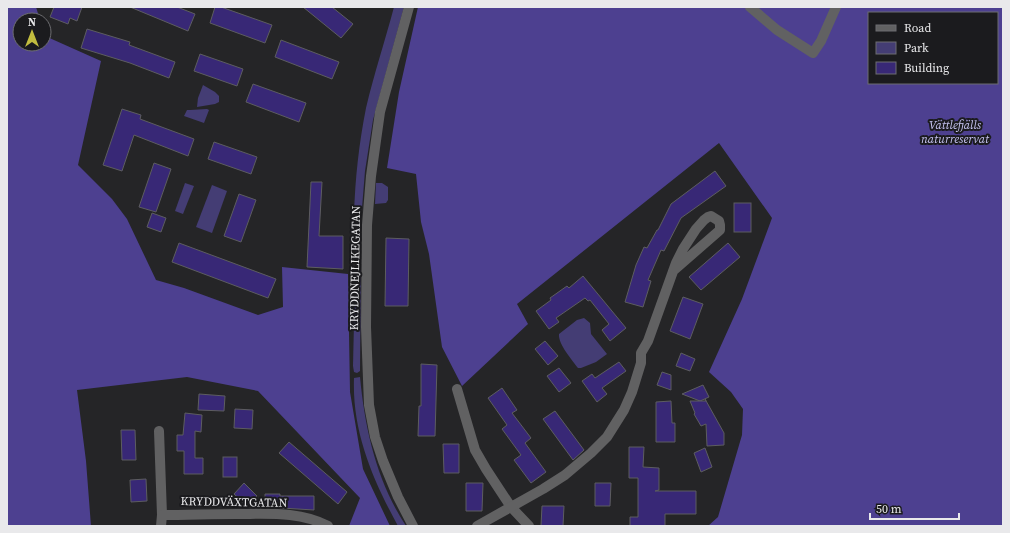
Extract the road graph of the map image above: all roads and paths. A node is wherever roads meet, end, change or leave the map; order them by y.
1 (409, 7) edge
2 (750, 7) edge
3 (836, 7) edge
4 (673, 271) junction
5 (457, 389) dead end
6 (159, 431) dead end
7 (511, 507) junction
8 (162, 515) junction
9 (161, 526) edge
10 (328, 526) edge
11 (413, 526) edge
12 (477, 526) edge
13 (529, 526) edge

1 - 11 street, KRYDDNEJLIKEGATAN
2 - 3 street
4 - 4 street
4 - 7 street
5 - 7 street
6 - 8 street
7 - 12 street
7 - 13 street
8 - 9 street
8 - 10 street, KRYDDVÄXTGATAN

